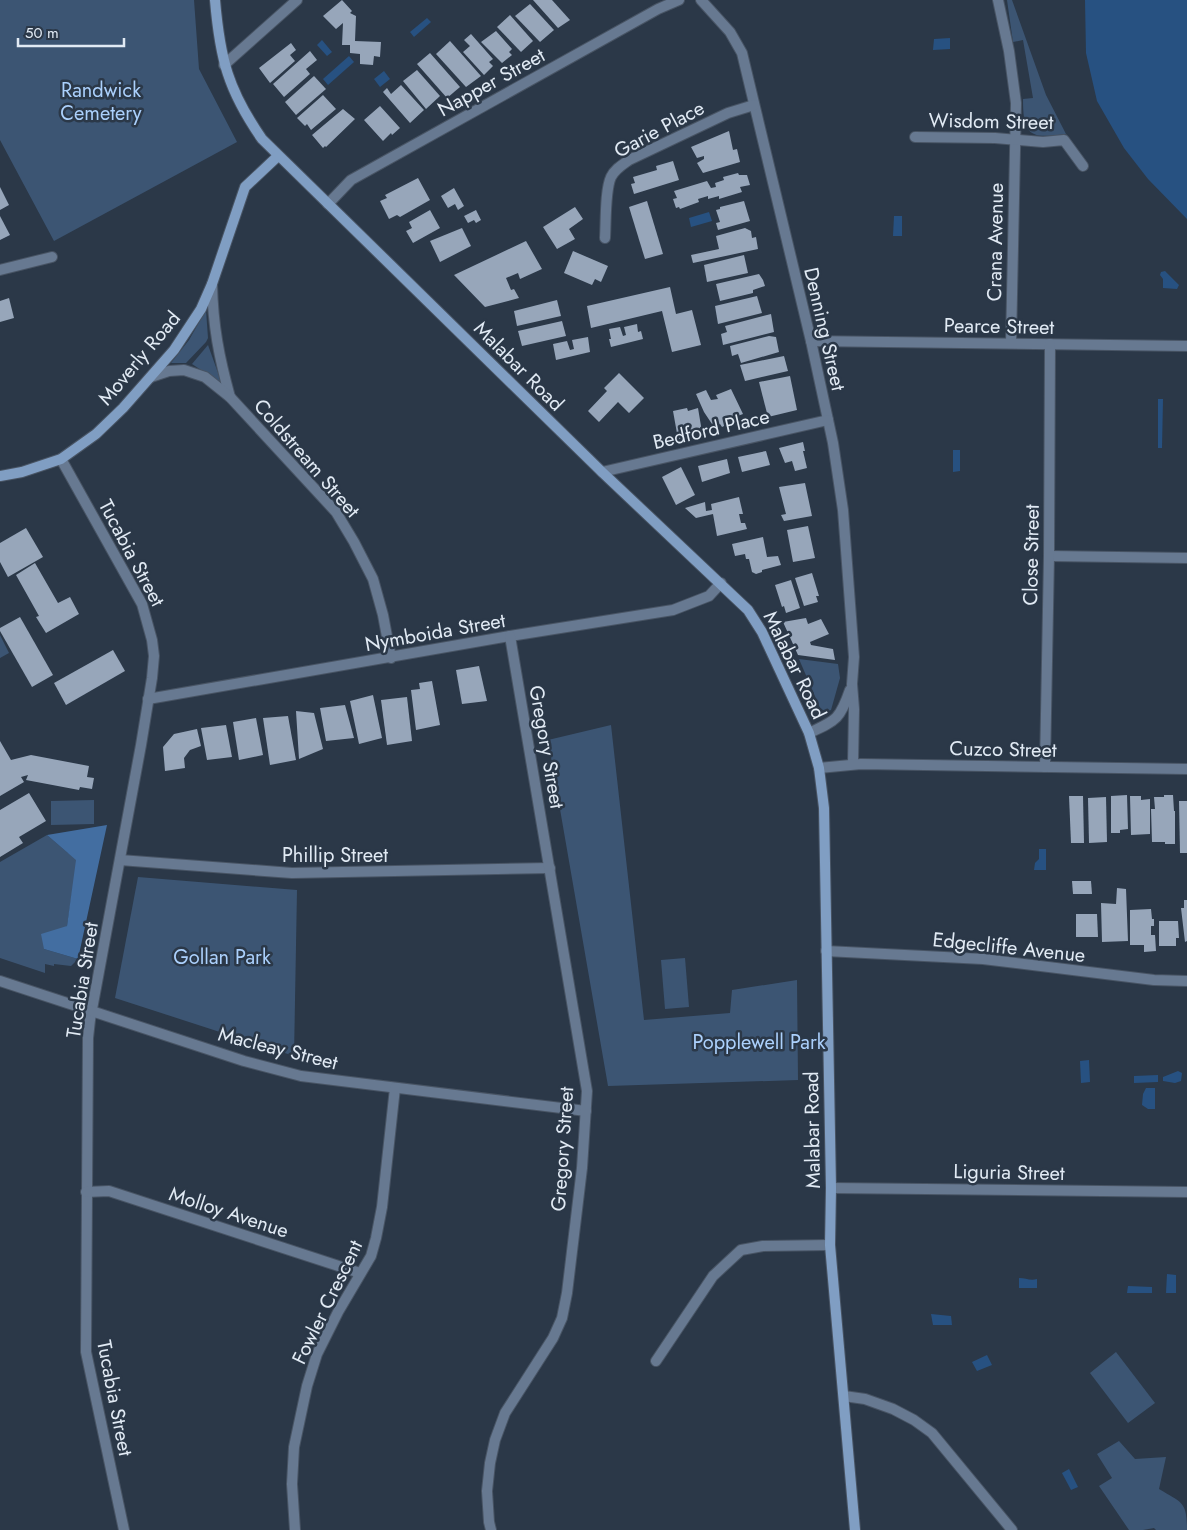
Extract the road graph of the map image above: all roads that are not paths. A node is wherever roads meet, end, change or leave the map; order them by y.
1 (215, 0) edge
2 (296, 0) edge
3 (679, 0) edge
4 (702, 0) edge
5 (998, 0) edge
6 (224, 65) junction
7 (754, 105) junction
8 (915, 137) dead end
9 (1015, 140) junction
10 (278, 156) junction
11 (1083, 166) dead end
12 (328, 204) junction
13 (605, 238) dead end
14 (52, 257) dead end
15 (0, 270) edge
16 (212, 284) junction
17 (811, 341) junction
18 (1011, 343) junction
19 (1050, 344) junction
20 (1187, 346) edge
21 (151, 377) junction
22 (230, 397) junction
23 (828, 420) junction
24 (61, 459) junction
25 (602, 472) junction
26 (0, 476) edge
27 (1049, 556) junction
28 (1187, 558) edge
29 (721, 584) junction
30 (510, 636) junction
31 (391, 658) junction
32 (852, 684) junction
33 (148, 699) junction
34 (809, 733) junction
35 (853, 764) junction
36 (1045, 767) junction
37 (819, 768) junction
38 (1187, 768) edge
39 (120, 860) junction
40 (550, 868) junction
41 (826, 951) junction
42 (0, 981) edge
43 (1187, 981) edge
44 (92, 1011) junction
45 (395, 1088) junction
46 (586, 1111) junction
47 (830, 1188) junction
48 (86, 1192) junction
49 (1187, 1192) edge
50 (830, 1245) junction
51 (360, 1273) junction
52 (656, 1361) dead end
53 (844, 1396) junction
54 (124, 1530) edge
55 (295, 1530) edge
56 (491, 1530) edge
57 (855, 1530) edge
58 (1012, 1530) edge

1 - 6 main road, Malabar Road
2 - 6 street
3 - 12 street, Napper Street
4 - 7 street, Denning Street
5 - 9 street, Crana Avenue
6 - 10 main road, Malabar Road
7 - 13 street, Garie Place
7 - 17 street, Denning Street
8 - 9 street, Wisdom Street
9 - 11 street, Wisdom Street
9 - 18 street, Crana Avenue
10 - 12 main road, Malabar Road
10 - 16 main road, Moverly Road
12 - 25 main road, Malabar Road
14 - 15 street
16 - 21 main road, Moverly Road
16 - 22 street, Coldstream Street
17 - 18 street, Pearce Street
17 - 23 street, Denning Street
18 - 19 street, Pearce Street
19 - 20 street, Pearce Street
19 - 27 street, Close Street
21 - 22 street, Coldstream Street
21 - 24 main road, Moverly Road
22 - 31 street, Coldstream Street
23 - 25 street, Bedford Place
23 - 32 street, Denning Street
24 - 26 main road, Moverly Road
24 - 33 street, Tucabia Street
25 - 29 main road, Malabar Road
27 - 28 street
27 - 36 street, Close Street
29 - 30 street, Nymboida Street
29 - 34 main road, Malabar Road
30 - 31 street, Nymboida Street
30 - 40 street, Gregory Street
31 - 33 street, Nymboida Street
32 - 34 street, Denning Street
32 - 35 street, Denning Street
33 - 39 street, Tucabia Street
34 - 37 main road, Malabar Road
35 - 36 street, Cuzco Street
35 - 37 street, Cuzco Street
36 - 38 street, Cuzco Street
37 - 41 main road, Malabar Road
39 - 40 street, Phillip Street
39 - 44 street, Tucabia Street
40 - 46 street, Gregory Street
41 - 43 street, Edgecliffe Avenue
41 - 47 main road, Malabar Road
42 - 44 street, Macleay Street
44 - 45 street, Macleay Street
44 - 48 street, Tucabia Street
45 - 46 street, Macleay Street
45 - 51 street, Fowler Crescent
46 - 56 street, Gregory Street
47 - 49 street, Liguria Street
47 - 50 main road, Malabar Road
48 - 51 street, Molloy Avenue
48 - 54 street, Tucabia Street
50 - 52 street
50 - 53 main road, Malabar Road
51 - 55 street, Fowler Crescent
53 - 57 main road, Malabar Road
53 - 58 street

